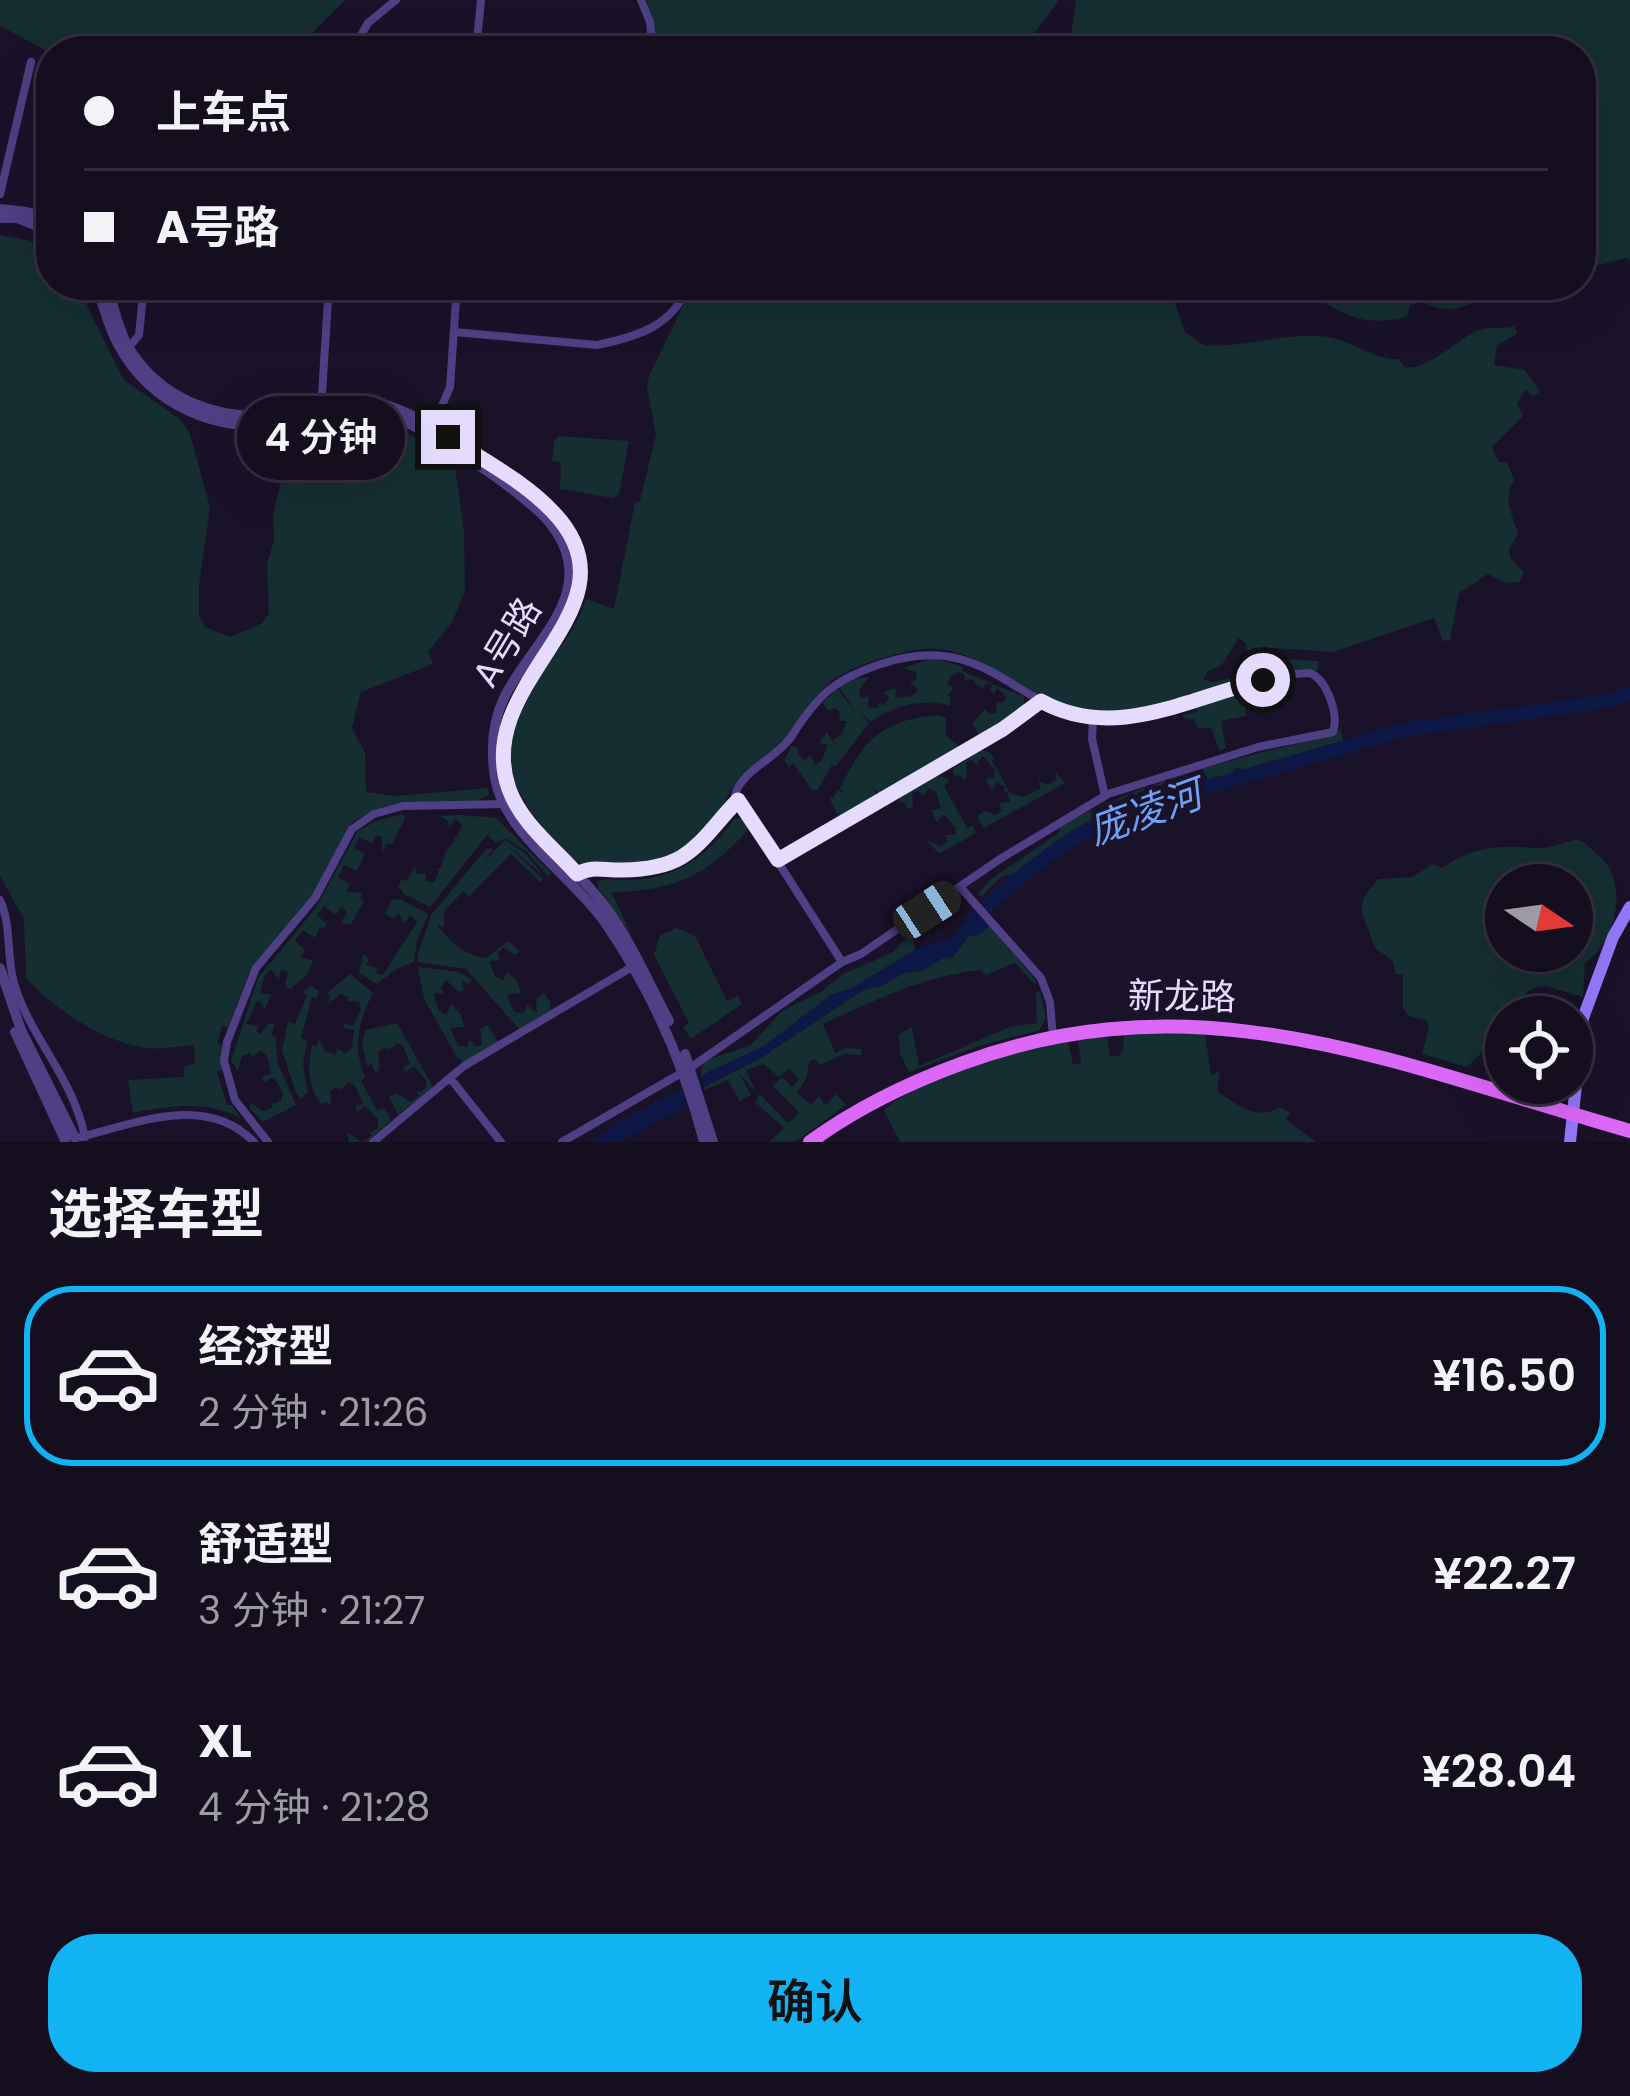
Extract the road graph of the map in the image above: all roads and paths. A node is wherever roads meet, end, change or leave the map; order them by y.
1 (396, 0) edge
2 (481, 0) edge
3 (641, 0) edge
4 (361, 36) edge
5 (477, 36) edge
6 (651, 36) edge
7 (32, 62) dead end
8 (0, 194) edge
9 (0, 215) edge
10 (36, 215) edge
11 (36, 225) edge
12 (102, 300) edge
13 (112, 300) edge
14 (142, 300) edge
15 (327, 300) edge
16 (456, 300) edge
17 (682, 300) edge
18 (114, 305) junction
19 (142, 305) junction
20 (454, 332) junction
21 (126, 351) junction
22 (322, 411) junction
23 (430, 430) junction
24 (1041, 701) junction
25 (1093, 719) junction
26 (1105, 796) junction
27 (738, 800) junction
28 (509, 803) junction
29 (778, 860) junction
30 (574, 878) junction
31 (962, 888) junction
32 (0, 900) edge
33 (1630, 907) edge
34 (842, 962) junction
35 (635, 966) junction
36 (0, 968) edge
37 (0, 996) edge
38 (1053, 1035) junction
39 (689, 1076) junction
40 (450, 1078) junction
41 (1573, 1115) junction
42 (1630, 1131) edge
43 (73, 1139) edge
44 (254, 1142) edge
45 (268, 1142) edge
46 (373, 1142) edge
47 (502, 1142) edge
48 (562, 1142) edge
49 (708, 1142) edge
50 (807, 1142) edge
51 (1570, 1142) edge

1 - 4 street
2 - 5 street
3 - 6 street
7 - 8 street
9 - 10 street
9 - 11 street
12 - 21 street, A号路
13 - 18 street, A号路
14 - 19 street
15 - 22 street
16 - 20 street
17 - 20 street
18 - 19 street
18 - 21 street, A号路
19 - 21 street
20 - 23 street
21 - 22 street, A号路
22 - 23 street, A号路
23 - 28 street, A号路
24 - 25 street
24 - 27 street
24 - 29 street
25 - 26 street
25 - 26 street
26 - 31 street
27 - 29 street
27 - 30 street
28 - 30 street
28 - 45 street
29 - 34 street
30 - 35 street
31 - 34 street
31 - 38 street
32 - 43 street
33 - 41 main road
34 - 39 street
35 - 39 street
35 - 40 street
36 - 43 street
37 - 43 street
38 - 41 main road, 新龙路
38 - 50 main road, 新龙路
39 - 48 street
39 - 49 street
40 - 46 street
40 - 47 street
41 - 42 main road, 新龙路
41 - 51 main road
43 - 44 street

